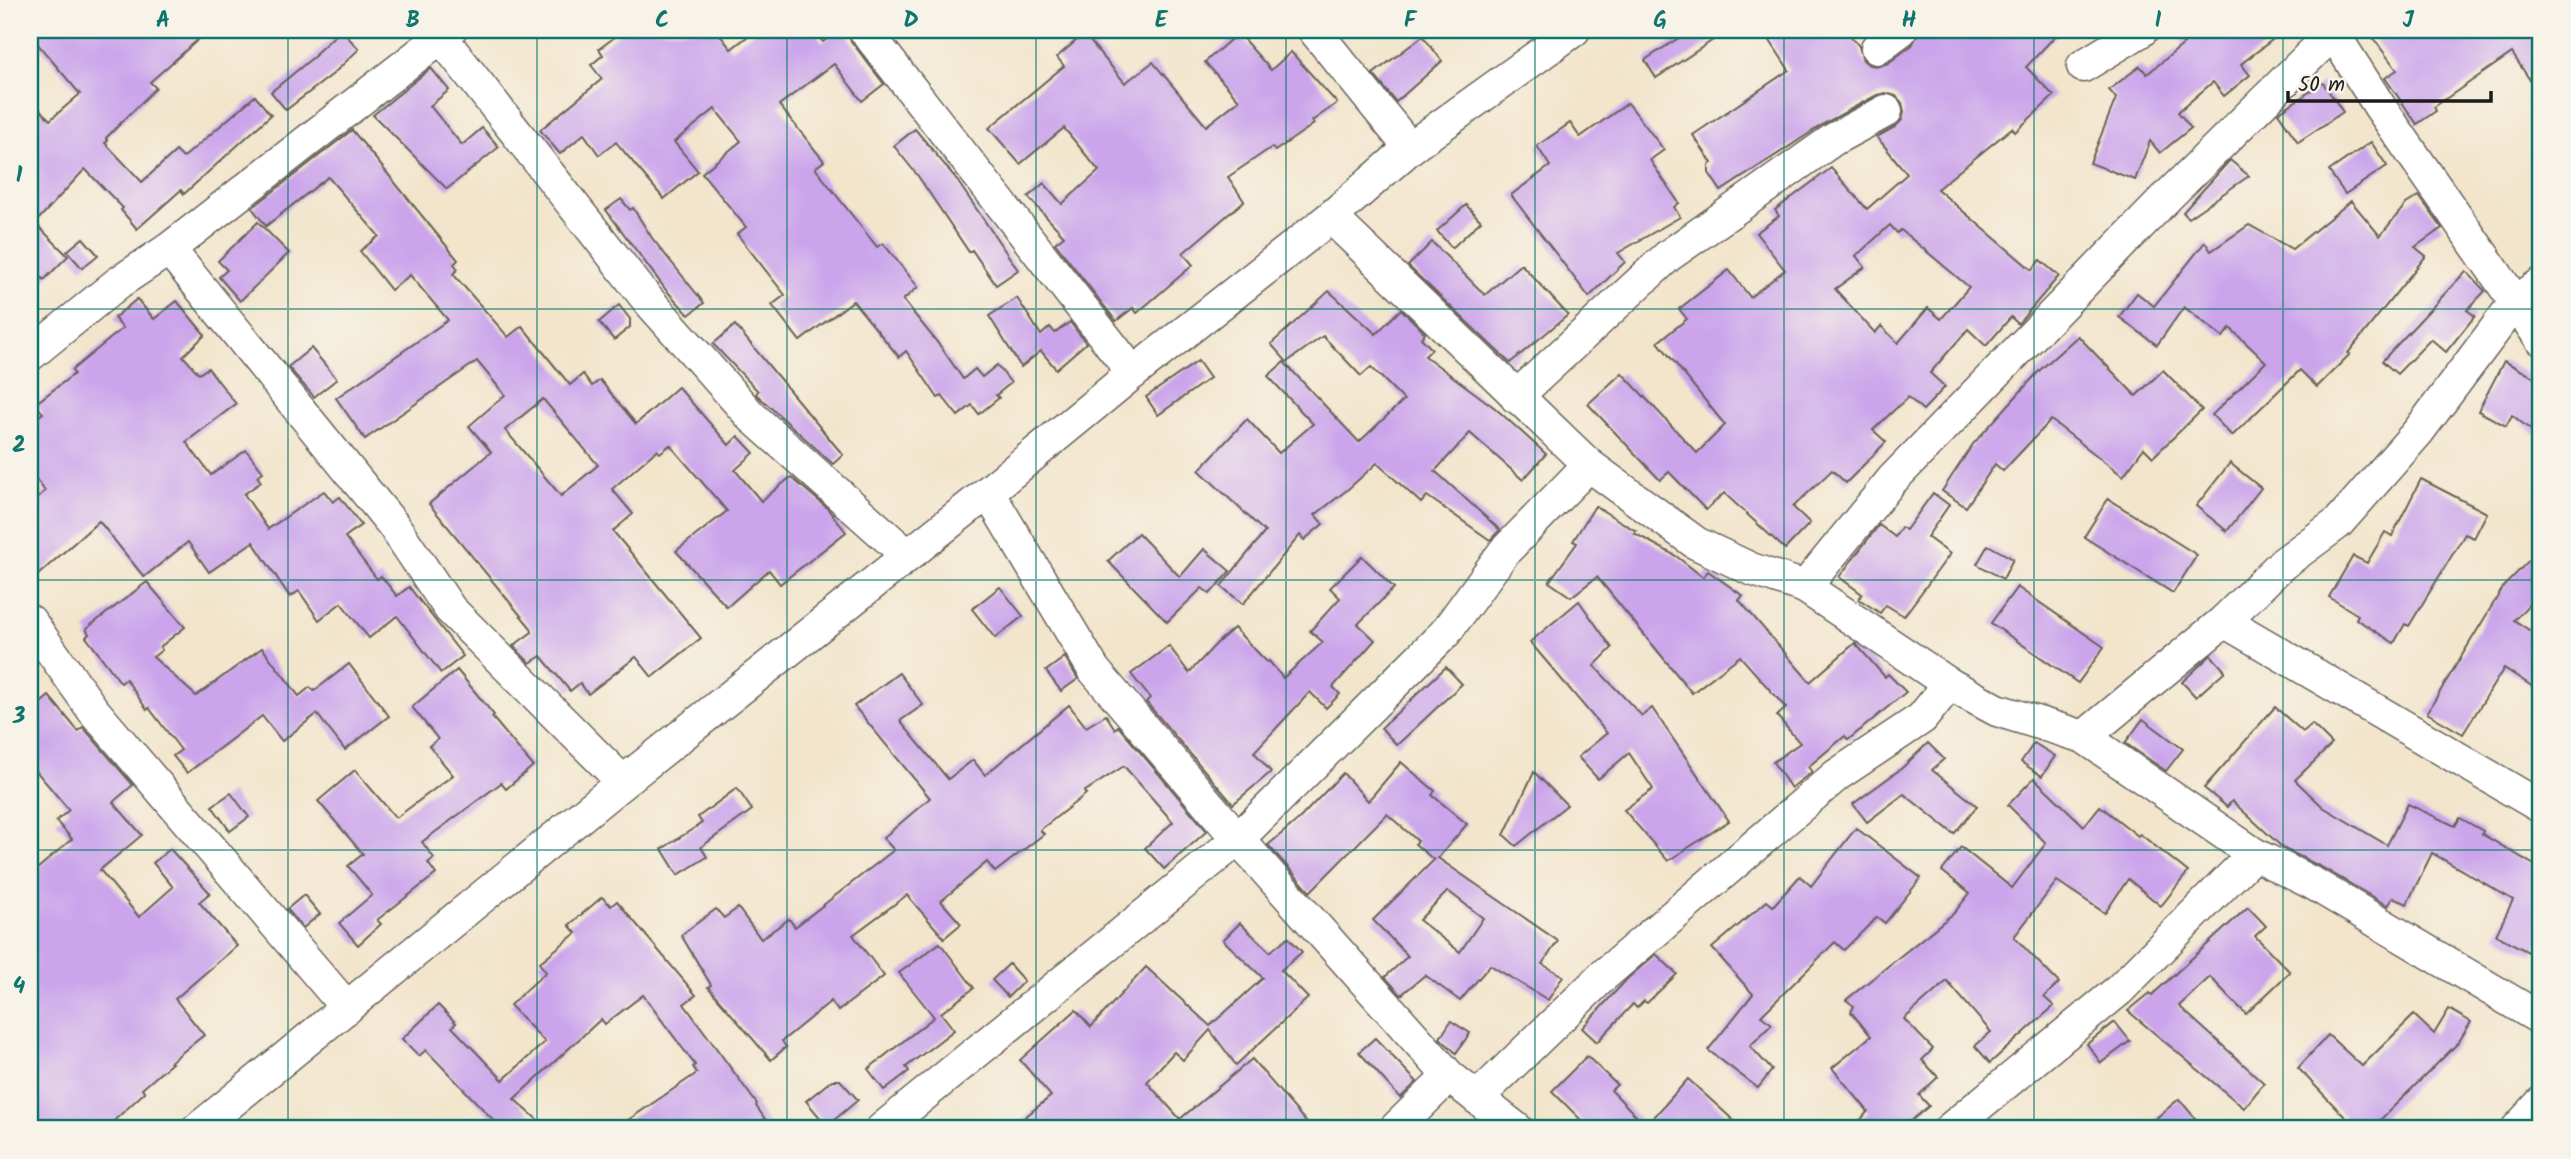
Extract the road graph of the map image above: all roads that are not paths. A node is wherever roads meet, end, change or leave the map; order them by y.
1 (864, 30) edge
2 (1314, 30) edge
3 (1574, 30) edge
4 (2141, 30) edge
5 (2332, 32) edge
6 (446, 34) edge
7 (2083, 66) dead end
8 (1886, 111) dead end
9 (1410, 148) junction
10 (1331, 217) junction
11 (169, 249) junction
12 (2541, 284) edge
13 (2515, 303) junction
14 (2541, 339) edge
15 (30, 355) edge
16 (1133, 373) junction
17 (1516, 397) junction
18 (1589, 465) junction
19 (988, 492) junction
20 (907, 555) junction
21 (1805, 587) junction
22 (30, 621) edge
23 (2224, 621) junction
24 (1949, 684) junction
25 (2084, 737) junction
26 (623, 782) junction
27 (2536, 792) edge
28 (1238, 839) junction
29 (2254, 854) junction
30 (347, 1008) junction
31 (2541, 1019) edge
32 (1449, 1076) junction
33 (1477, 1098) junction
34 (2541, 1103) edge
35 (198, 1129) edge
36 (881, 1129) edge
37 (1395, 1129) edge
38 (1517, 1129) edge
39 (1950, 1129) edge
40 (2517, 1129) edge

1 - 16 street
2 - 9 street
3 - 9 street
4 - 7 street
5 - 13 street
5 - 21 street
6 - 11 street
6 - 20 street
8 - 17 street
9 - 10 street
10 - 16 street
10 - 17 street
11 - 15 street
11 - 26 street
12 - 13 street
13 - 14 street
13 - 23 street
16 - 19 street
17 - 18 street
18 - 21 street
18 - 28 street
19 - 20 street
19 - 28 street
20 - 26 street
21 - 24 street
22 - 30 street
23 - 25 street
23 - 27 street
24 - 25 street
24 - 33 street
25 - 29 street
26 - 30 street
28 - 32 street
28 - 36 street
29 - 31 street
29 - 39 street
30 - 35 street
32 - 33 street
32 - 37 street
33 - 38 street
34 - 40 street

